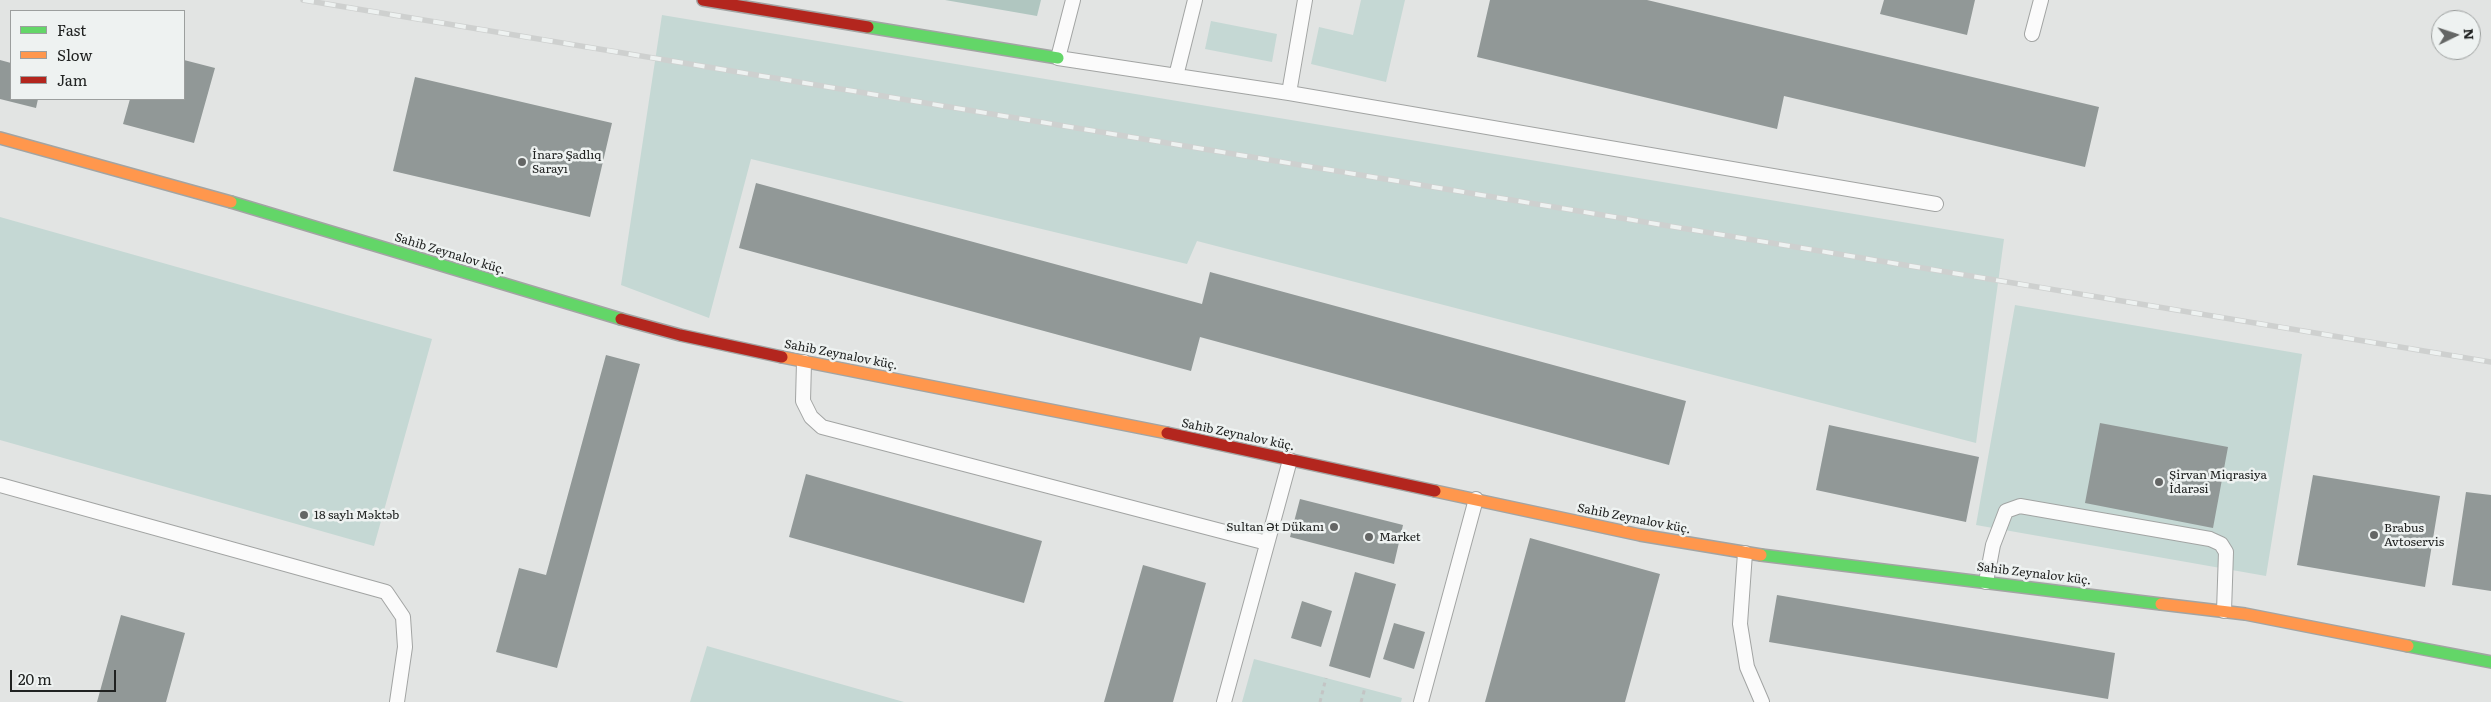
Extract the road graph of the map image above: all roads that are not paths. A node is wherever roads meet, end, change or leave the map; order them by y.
1 (703, 0) edge
2 (1073, 0) edge
3 (1195, 0) edge
4 (1305, 0) edge
5 (2041, 0) edge
6 (2032, 34) dead end
7 (1058, 58) junction
8 (1176, 76) junction
9 (1289, 93) junction
10 (0, 138) edge
11 (1936, 204) dead end
12 (804, 362) junction
13 (1290, 460) junction
14 (0, 485) edge
15 (1476, 499) junction
16 (1267, 543) junction
17 (1745, 554) junction
18 (1986, 582) junction
19 (2224, 611) junction
20 (2491, 662) edge
21 (397, 702) edge
22 (1224, 702) edge
23 (1421, 702) edge
24 (1762, 702) edge

1 - 7 street
2 - 7 lane
3 - 8 lane
4 - 9 lane
5 - 6 lane
7 - 8 lane
8 - 9 lane
9 - 11 lane
10 - 12 street, Sahib Zeynalov küç.
12 - 13 street, Sahib Zeynalov küç.
12 - 16 lane
13 - 15 street, Sahib Zeynalov küç.
13 - 16 lane
14 - 21 lane
15 - 17 street, Sahib Zeynalov küç.
15 - 23 lane
16 - 22 lane
17 - 18 street, Sahib Zeynalov küç.
17 - 24 lane
18 - 19 street, Sahib Zeynalov küç.
18 - 19 lane
19 - 20 street, Sahib Zeynalov küç.

